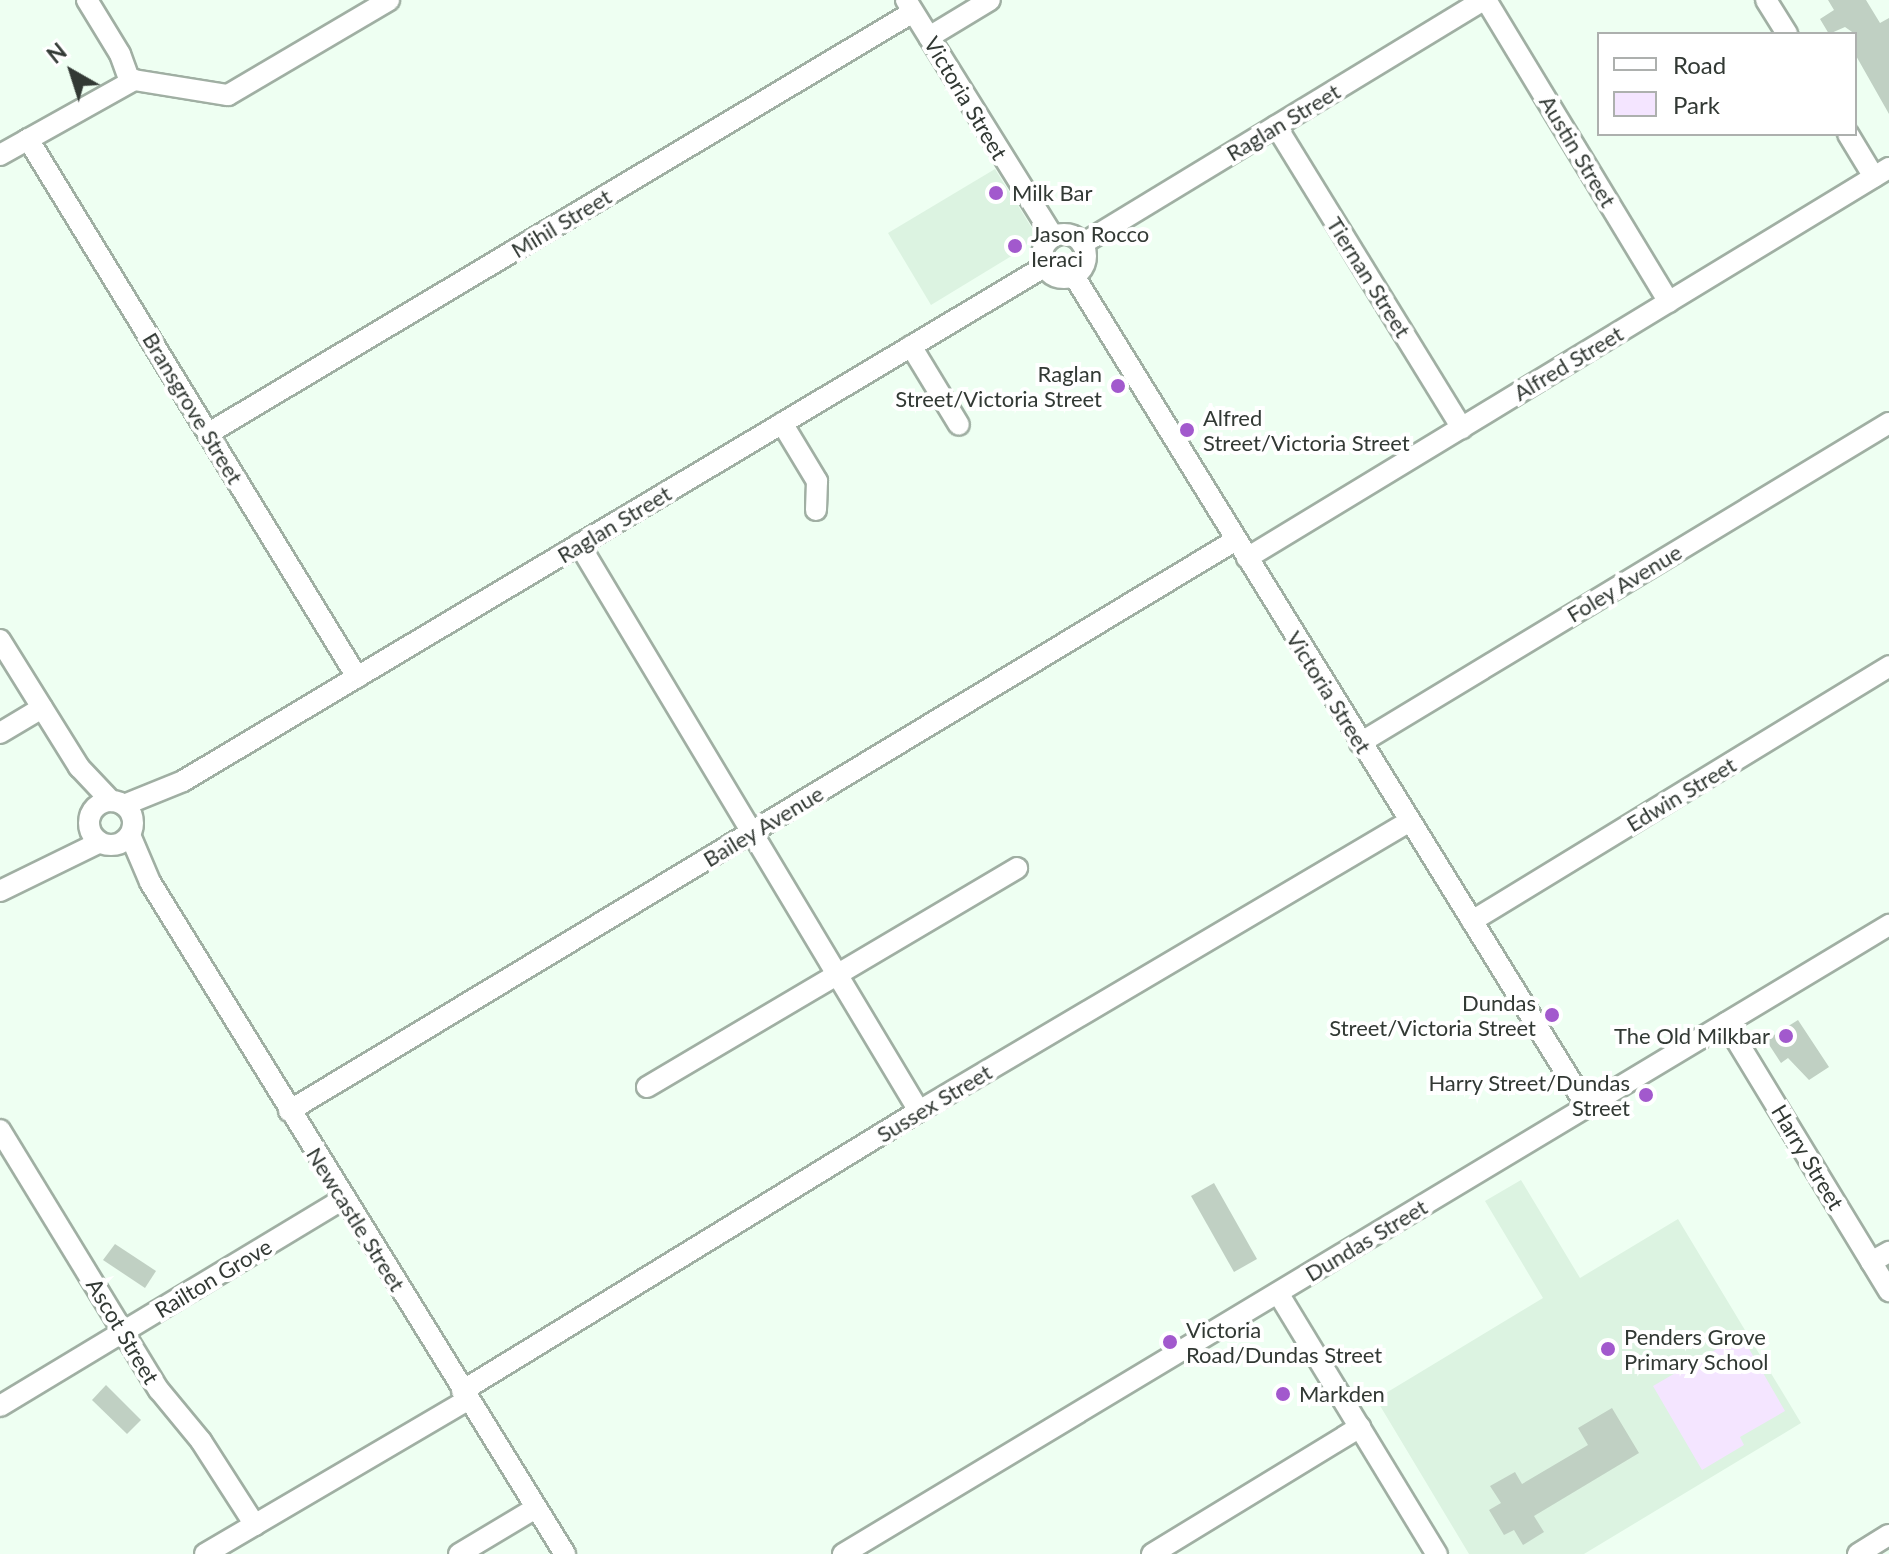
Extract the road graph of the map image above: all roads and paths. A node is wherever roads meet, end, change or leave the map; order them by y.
1 (87, 0) edge
2 (389, 0) edge
3 (990, 0) edge
4 (1485, 0) edge
5 (1766, 0) edge
6 (910, 6) edge
7 (1786, 32) edge
8 (929, 37) junction
9 (130, 81) junction
10 (1276, 126) junction
11 (1850, 136) edge
12 (28, 139) junction
13 (0, 155) edge
14 (1882, 173) edge
15 (1053, 236) junction
16 (1082, 244) junction
17 (1044, 267) junction
18 (1074, 276) junction
19 (1669, 302) junction
20 (911, 346) junction
21 (782, 423) junction
22 (1889, 423) edge
23 (959, 425) dead end
24 (1462, 428) junction
25 (209, 433) junction
26 (816, 510) dead end
27 (1236, 540) junction
28 (579, 544) junction
29 (1247, 558) junction
30 (0, 640) edge
31 (1889, 666) edge
32 (357, 677) junction
33 (42, 708) junction
34 (0, 733) edge
35 (1360, 743) junction
36 (1410, 821) junction
37 (112, 823) junction
38 (753, 832) junction
39 (1017, 868) dead end
40 (0, 891) edge
41 (1472, 921) junction
42 (1889, 925) edge
43 (836, 974) junction
44 (1726, 1023) junction
45 (647, 1087) dead end
46 (1587, 1107) junction
47 (289, 1111) junction
48 (919, 1111) junction
49 (0, 1130) edge
50 (8, 1159) edge
51 (343, 1199) junction
52 (1880, 1257) edge
53 (1889, 1291) edge
54 (1278, 1293) junction
55 (122, 1332) junction
56 (465, 1396) junction
57 (0, 1406) edge
58 (1360, 1427) junction
59 (536, 1508) junction
60 (255, 1525) junction
61 (1889, 1535) edge
62 (205, 1554) edge
63 (459, 1554) edge
64 (565, 1554) edge
65 (843, 1554) edge
66 (1152, 1554) edge
67 (1437, 1554) edge
68 (1858, 1554) edge

1 - 9 street
2 - 9 street
3 - 8 street
4 - 10 street, Raglan Street
4 - 19 street, Austin Street
5 - 7 street
6 - 8 street, Victoria Street
6 - 25 street, Mihil Street
8 - 15 street, Victoria Street
9 - 12 street
10 - 16 street, Raglan Street
10 - 24 street, Tiernan Street
11 - 14 street
12 - 13 street
12 - 25 street, Bransgrove Street
14 - 19 street, Alfred Street
15 - 16 street
15 - 17 street
16 - 18 street
17 - 18 street
17 - 20 street, Raglan Street
18 - 27 street, Victoria Street
19 - 24 street, Alfred Street
20 - 21 street, Raglan Street
20 - 23 street
21 - 26 street
21 - 28 street, Raglan Street
22 - 35 street, Foley Avenue
24 - 29 street, Alfred Street
25 - 32 street, Bransgrove Street
27 - 29 street, Victoria Street
27 - 38 street, Bailey Avenue
28 - 32 street, Raglan Street
28 - 38 street
29 - 35 street, Victoria Street
30 - 33 street, Newcastle Street
31 - 41 street, Edwin Street
32 - 37 street, Raglan Street
33 - 34 street
33 - 37 street, Newcastle Street
35 - 36 street, Victoria Street
36 - 41 street, Victoria Street
36 - 48 street, Sussex Street
37 - 40 street, Raglan Street
37 - 47 street, Newcastle Street
38 - 43 street
38 - 47 street, Bailey Avenue
39 - 43 street
41 - 46 street, Victoria Street
42 - 44 street, Dundas Street
43 - 45 street
43 - 48 street
44 - 46 street, Dundas Street
44 - 52 street, Harry Street
46 - 54 street, Dundas Street
47 - 51 street, Newcastle Street
48 - 56 street, Sussex Street
49 - 50 street, Ascot Street
50 - 55 street, Ascot Street
51 - 55 street, Railton Grove
51 - 56 street, Newcastle Street
52 - 53 street, Harry Street
54 - 58 street
54 - 65 street, Dundas Street
55 - 57 street, Railton Grove
55 - 60 street, Ascot Street
56 - 59 street, Newcastle Street
56 - 60 street, Sussex Street
58 - 66 street
58 - 67 street
59 - 63 street
59 - 64 street, Newcastle Street
60 - 62 street, Sussex Street
61 - 68 street

